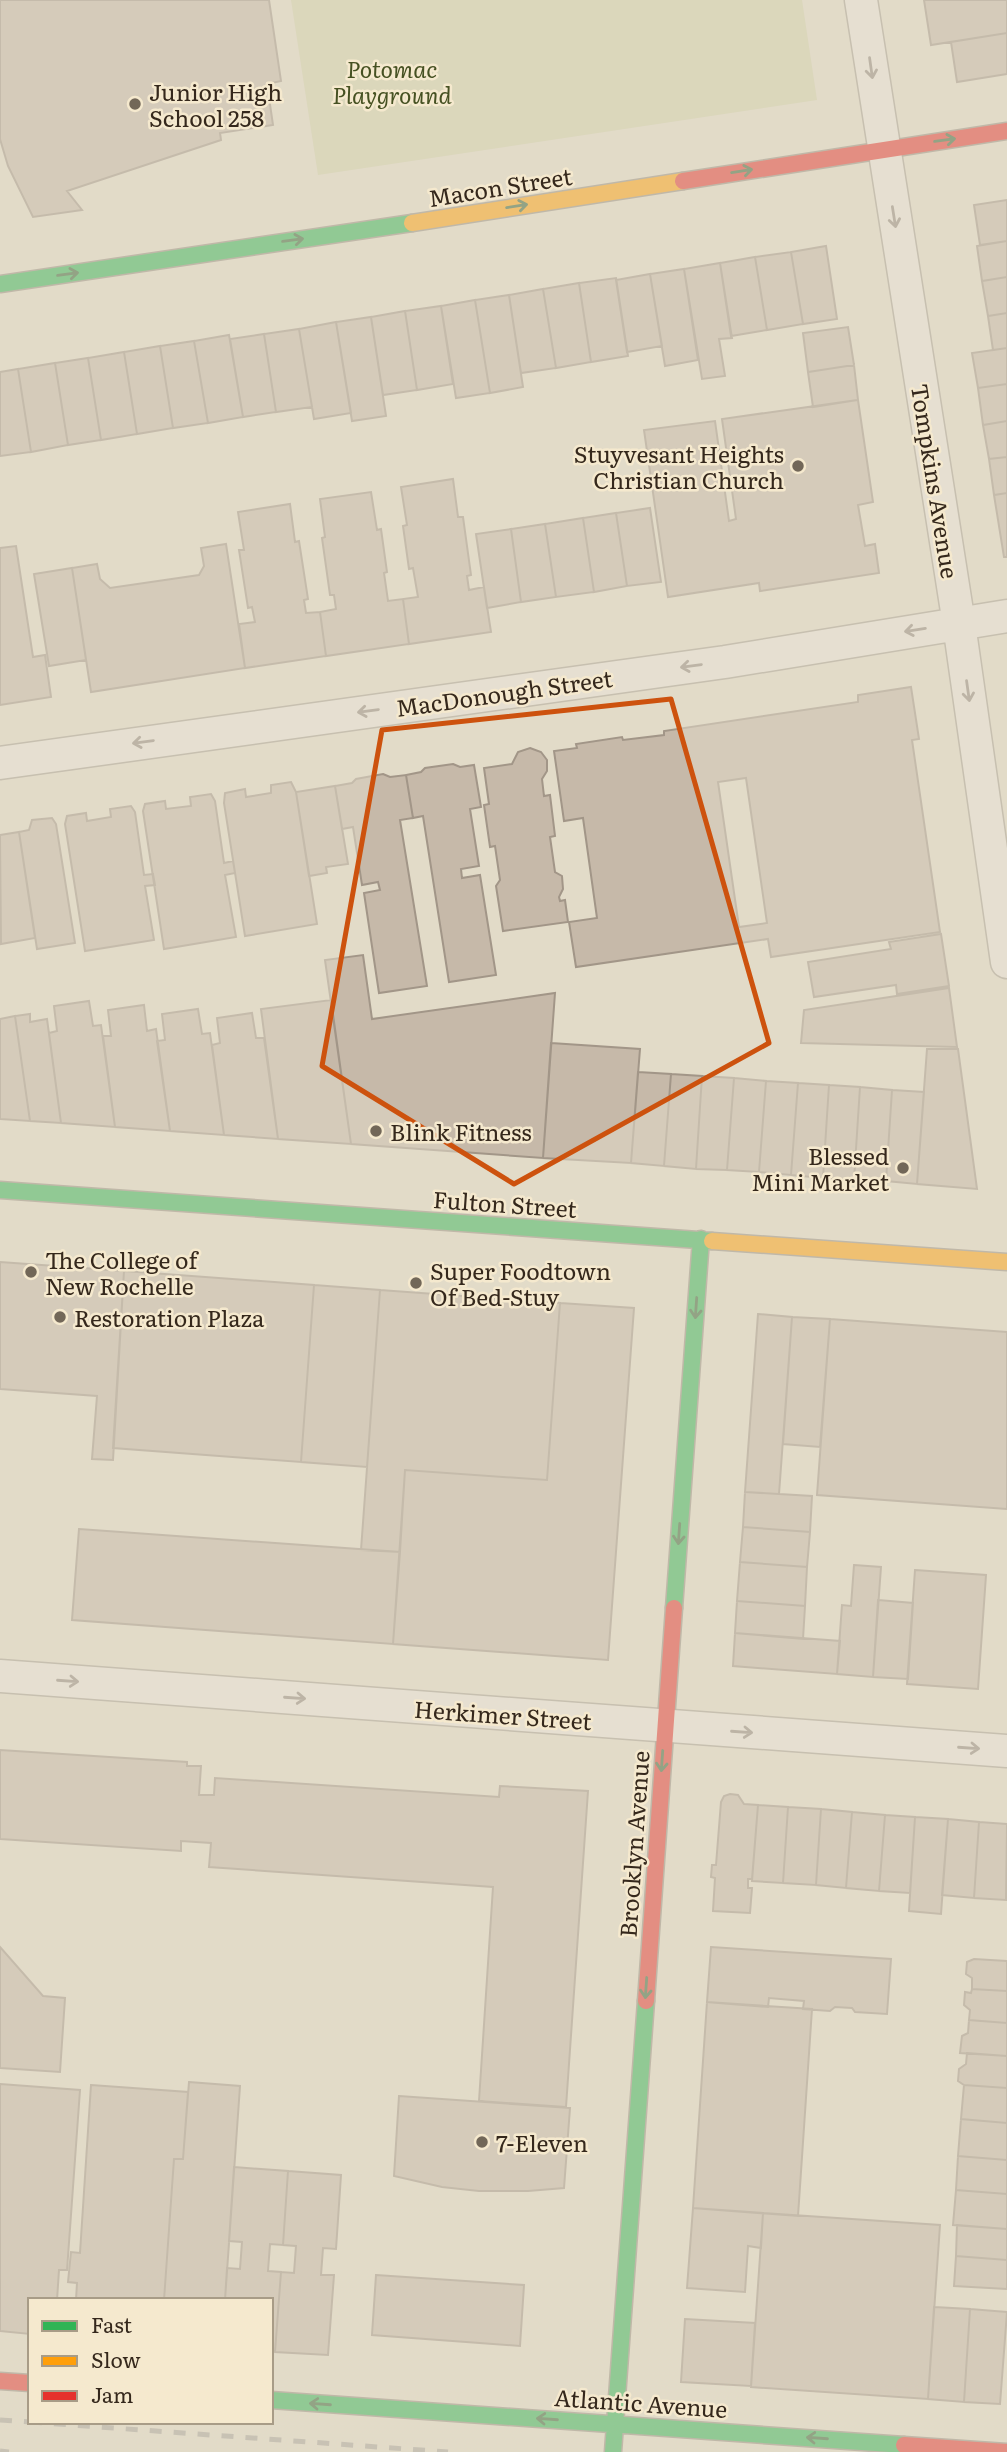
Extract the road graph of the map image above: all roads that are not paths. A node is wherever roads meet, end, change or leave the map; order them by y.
1 (860, 0) edge
2 (1007, 131) edge
3 (883, 149) junction
4 (0, 284) edge
5 (1007, 616) edge
6 (959, 624) junction
7 (0, 762) edge
8 (1007, 962) edge
9 (0, 1190) edge
10 (701, 1240) junction
11 (1007, 1262) edge
12 (0, 1676) edge
13 (664, 1726) junction
14 (1007, 1751) edge
15 (0, 2381) edge
16 (28, 2383) edge
17 (273, 2400) edge
18 (615, 2423) junction
19 (613, 2452) edge
20 (1007, 2452) edge

1 -> 3 street, Tompkins Avenue
3 -> 2 street, Macon Street
4 -> 3 street, Macon Street
3 -> 6 street, Tompkins Avenue
5 - 6 street, MacDonough Street
6 -> 7 street, MacDonough Street
6 -> 8 street, Tompkins Avenue
9 - 10 street, Fulton Street
10 - 11 street, Fulton Street
10 -> 13 street, Brooklyn Avenue
12 -> 13 street, Herkimer Street
13 -> 14 street, Herkimer Street
13 -> 18 street, Brooklyn Avenue
15 - 16 street
18 -> 17 street, Atlantic Avenue
18 - 19 street, Brooklyn Avenue
20 -> 18 street, Atlantic Avenue

